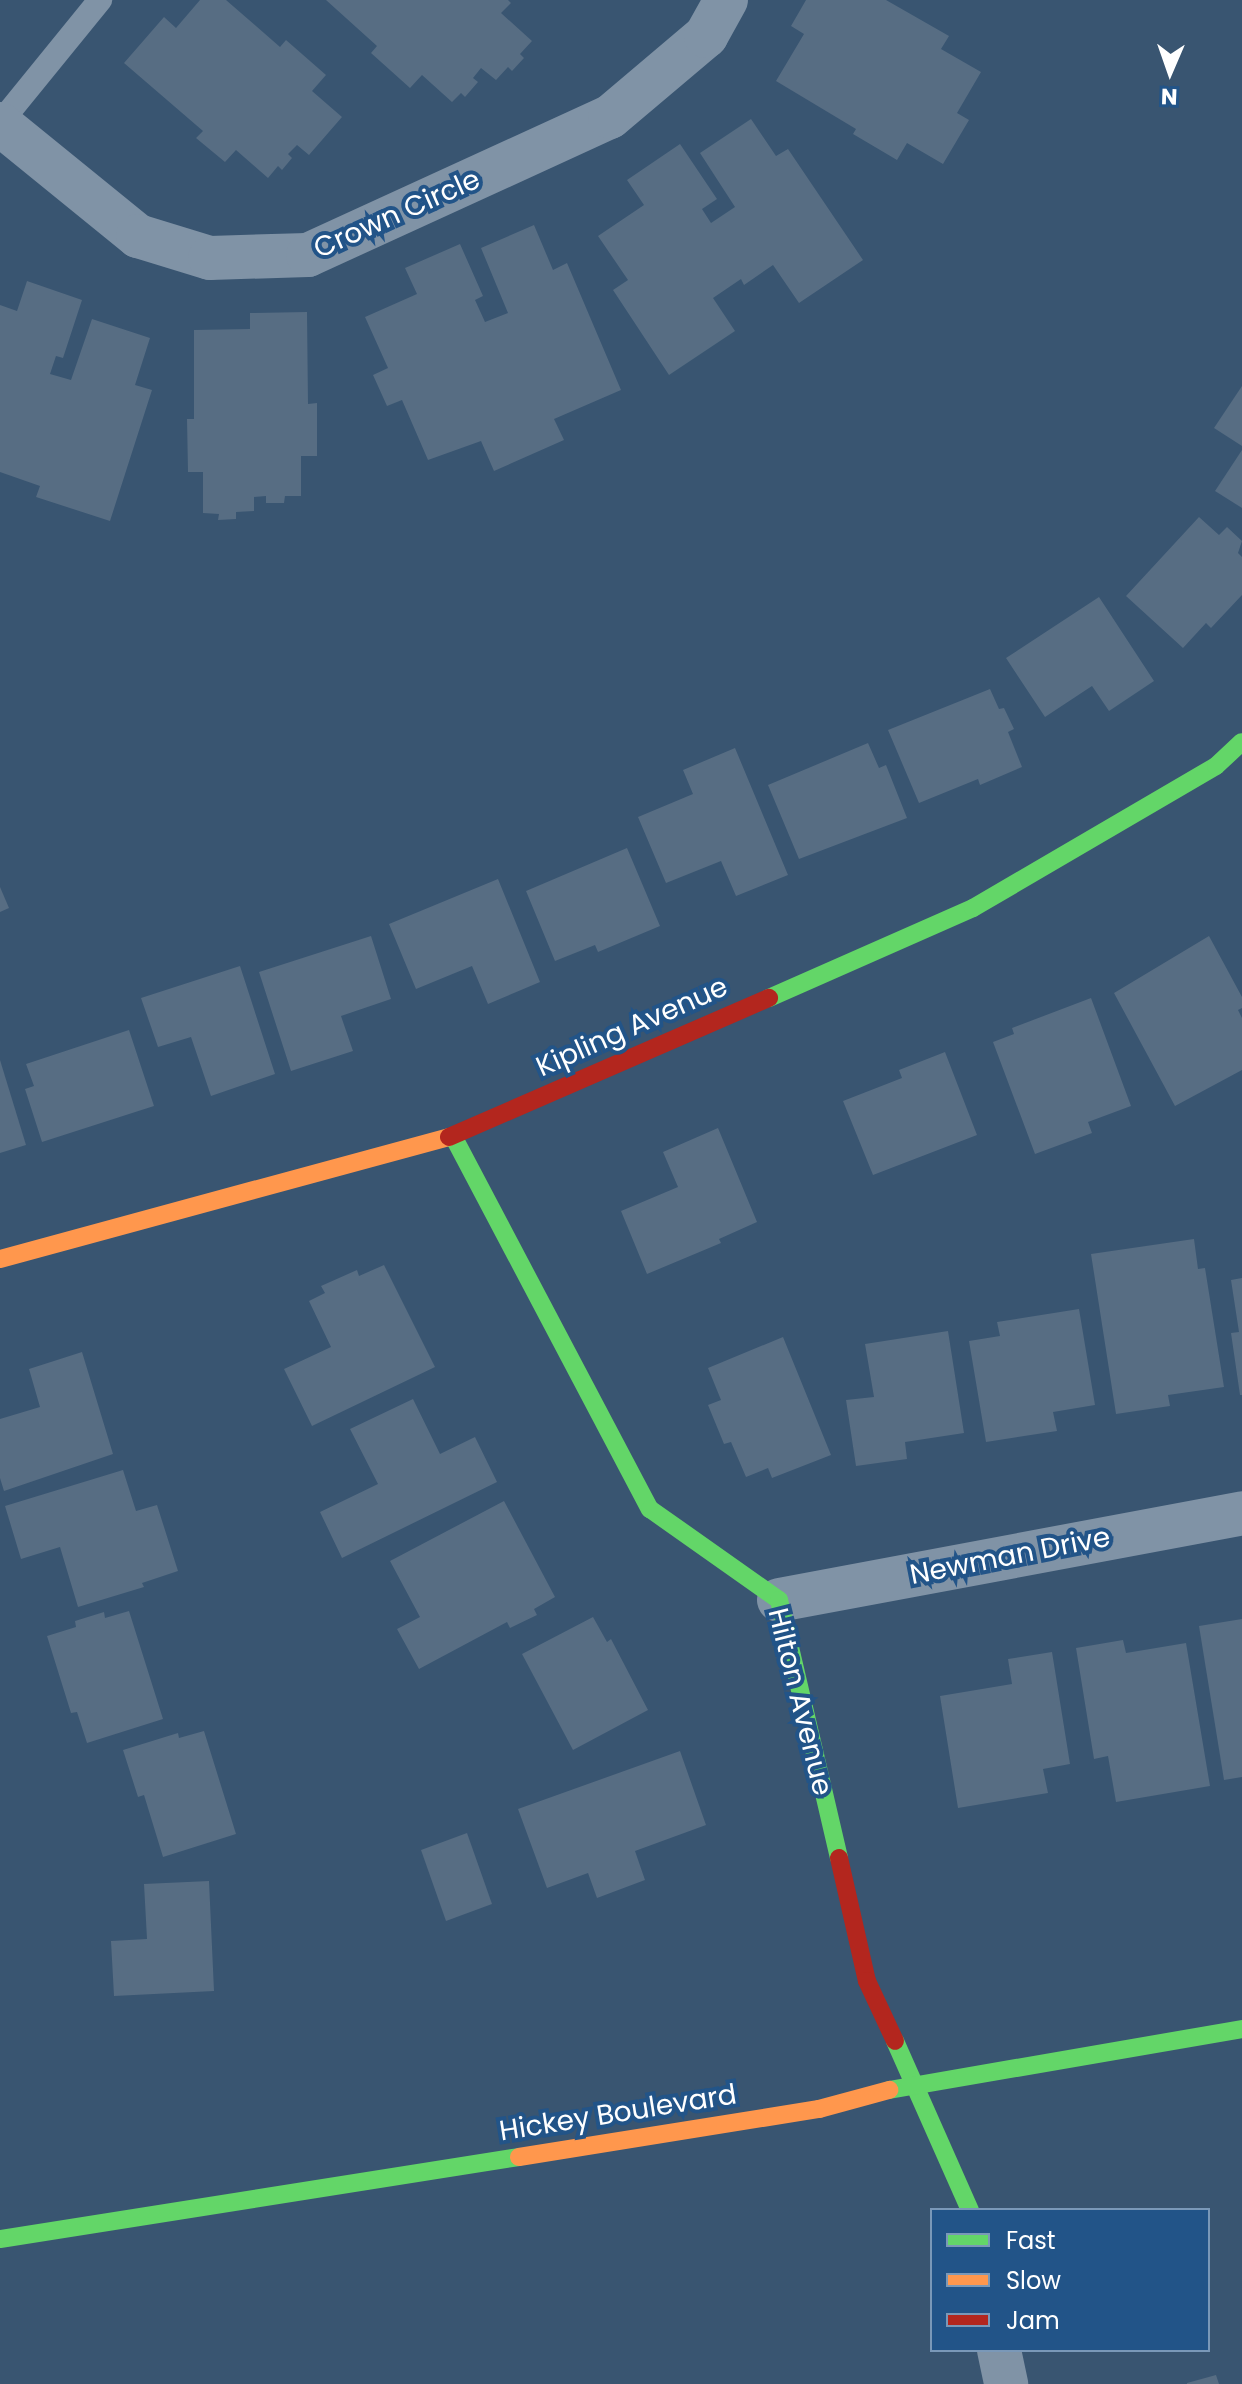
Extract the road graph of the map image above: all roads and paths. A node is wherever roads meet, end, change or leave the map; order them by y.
1 (100, 0) edge
2 (726, 0) edge
3 (0, 124) edge
4 (1242, 742) edge
5 (453, 1136) junction
6 (0, 1259) edge
7 (1242, 1513) edge
8 (779, 1600) junction
9 (1242, 2029) edge
10 (915, 2083) junction
11 (969, 2208) edge
12 (0, 2239) edge
13 (999, 2352) edge
14 (1006, 2384) edge

1 - 3 lane
2 - 3 street, Crown Circle
4 - 5 street, Kipling Avenue
5 - 6 street, Kipling Avenue
5 - 8 street, Hilton Avenue
7 - 8 street, Newman Drive
8 - 10 street, Hilton Avenue
9 - 10 street, Hickey Boulevard
10 - 11 street, Hilton Avenue
10 - 12 street, Hickey Boulevard
13 - 14 street

